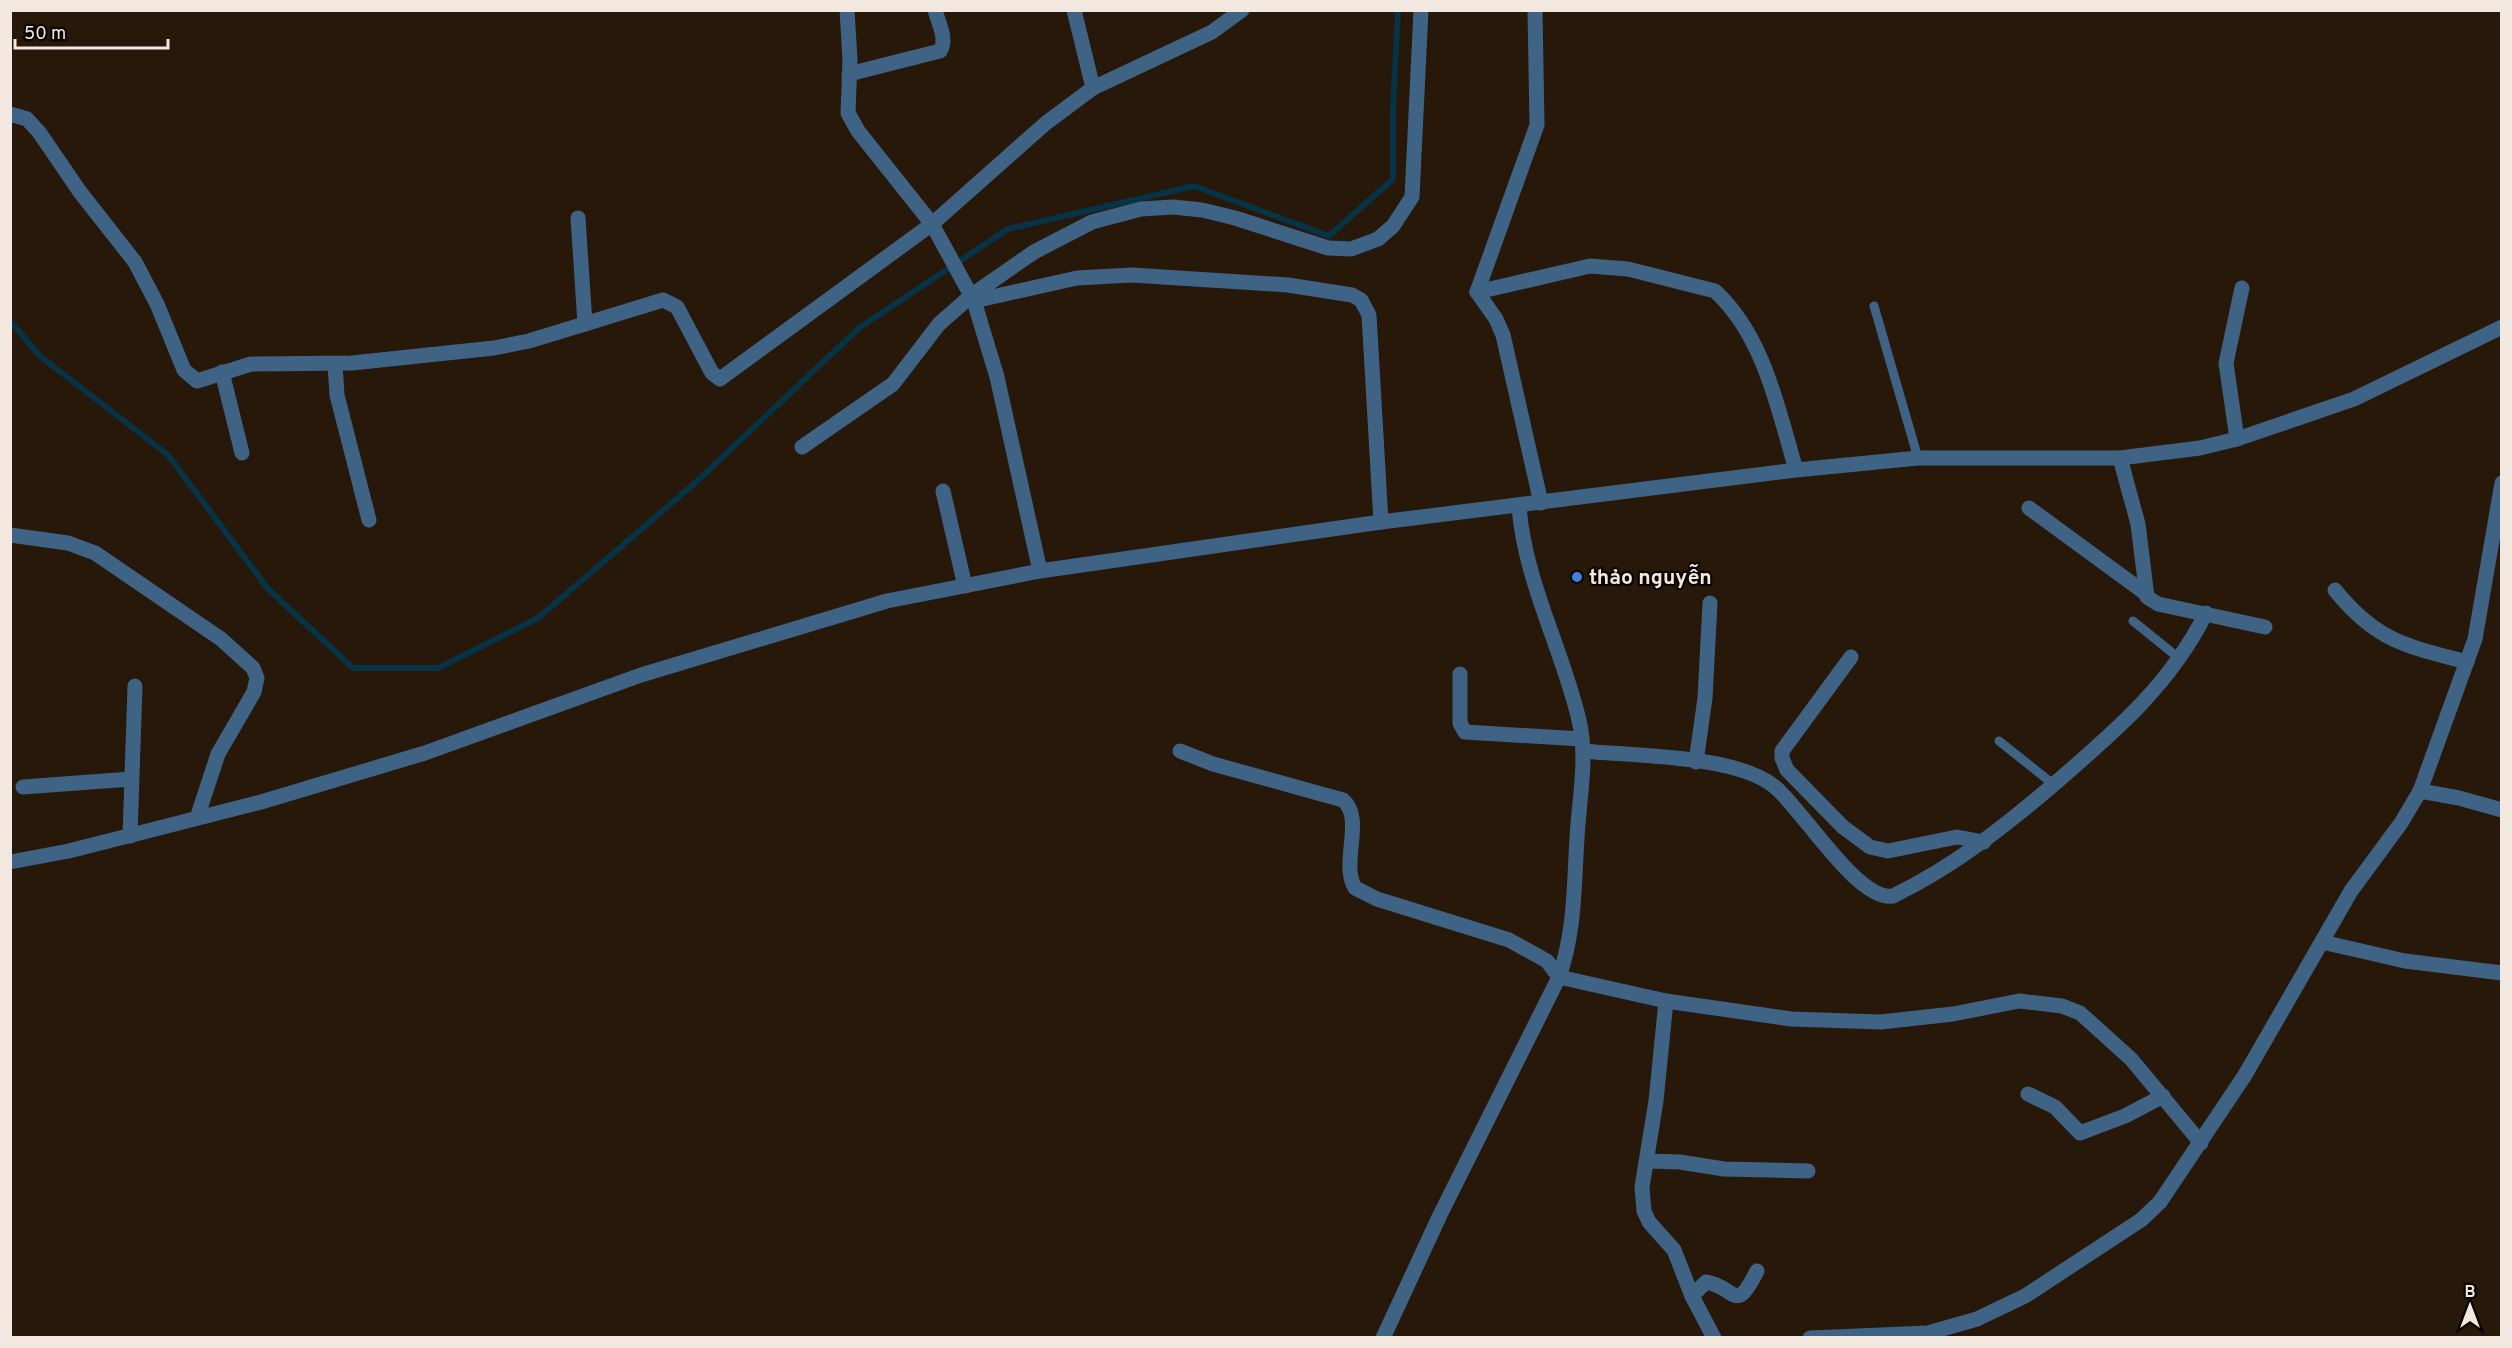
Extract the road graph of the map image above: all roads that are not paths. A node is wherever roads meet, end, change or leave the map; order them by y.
1 (847, 10) edge
2 (935, 10) edge
3 (1074, 10) edge
4 (1242, 10) edge
5 (1421, 10) edge
6 (1535, 10) edge
7 (849, 74) junction
8 (1093, 88) junction
9 (10, 114) edge
10 (578, 218) dead end
11 (932, 224) junction
12 (2242, 288) dead end
13 (1477, 292) junction
14 (973, 298) junction
15 (1875, 306) dead end
16 (585, 324) junction
17 (2502, 327) edge
18 (335, 364) junction
19 (222, 372) junction
20 (2237, 439) junction
21 (802, 447) dead end
22 (242, 453) dead end
23 (1918, 458) junction
24 (2120, 458) junction
25 (1796, 470) junction
26 (2502, 483) edge
27 (943, 491) dead end
28 (1541, 503) junction
29 (1519, 507) junction
30 (2029, 508) dead end
31 (369, 520) dead end
32 (1381, 522) junction
33 (10, 535) edge
34 (1040, 572) junction
35 (965, 586) junction
36 (2336, 590) dead end
37 (2145, 593) junction
38 (1710, 603) dead end
39 (2206, 613) junction
40 (2133, 621) dead end
41 (2265, 627) dead end
42 (1851, 657) dead end
43 (2180, 659) junction
44 (2467, 662) junction
45 (1460, 674) dead end
46 (135, 686) dead end
47 (1999, 741) dead end
48 (1583, 745) junction
49 (1180, 751) dead end
50 (1696, 762) junction
51 (130, 779) junction
52 (2053, 784) junction
53 (23, 787) dead end
54 (2420, 791) junction
55 (2502, 810) edge
56 (197, 818) junction
57 (130, 836) junction
58 (1984, 842) junction
59 (10, 862) edge
60 (2322, 942) junction
61 (2502, 973) edge
62 (1559, 977) junction
63 (1666, 1001) junction
64 (2028, 1094) dead end
65 (2163, 1096) junction
66 (2201, 1143) junction
67 (1648, 1161) junction
68 (1808, 1172) dead end
69 (1757, 1271) dead end
70 (1692, 1296) junction
71 (1383, 1338) edge
72 (1714, 1338) edge
73 (1810, 1338) edge

1 - 7 street
2 - 7 street
3 - 8 street
4 - 8 street
5 - 14 street
6 - 13 street
7 - 11 street
8 - 11 street
9 - 19 street
10 - 16 street
11 - 14 street
11 - 16 street
12 - 20 street
13 - 25 street
13 - 28 street
14 - 21 street
14 - 32 street
14 - 34 street
15 - 23 lane
16 - 18 street
17 - 20 street
18 - 19 street
18 - 31 street
19 - 22 street
20 - 24 street
23 - 24 street
23 - 25 street
24 - 37 street
25 - 28 street
26 - 44 street
27 - 35 street
28 - 29 street
29 - 32 street
29 - 48 street
30 - 37 street
32 - 34 street
33 - 56 street
34 - 35 street
35 - 56 street
36 - 44 street
37 - 39 street
38 - 50 street
39 - 41 street
39 - 43 street
40 - 43 lane
42 - 58 street
43 - 52 street
44 - 54 street
45 - 48 street
46 - 51 street
47 - 52 lane
48 - 50 street
48 - 62 street
49 - 62 street
50 - 58 street
51 - 53 street
51 - 57 street
52 - 58 street
54 - 55 street
54 - 60 street
56 - 57 street
57 - 59 street
60 - 61 street
60 - 66 street
62 - 63 street
62 - 71 street
63 - 65 street
63 - 67 street
64 - 65 street
65 - 66 street
66 - 73 street
67 - 68 street
67 - 70 street
69 - 70 street
70 - 72 street

